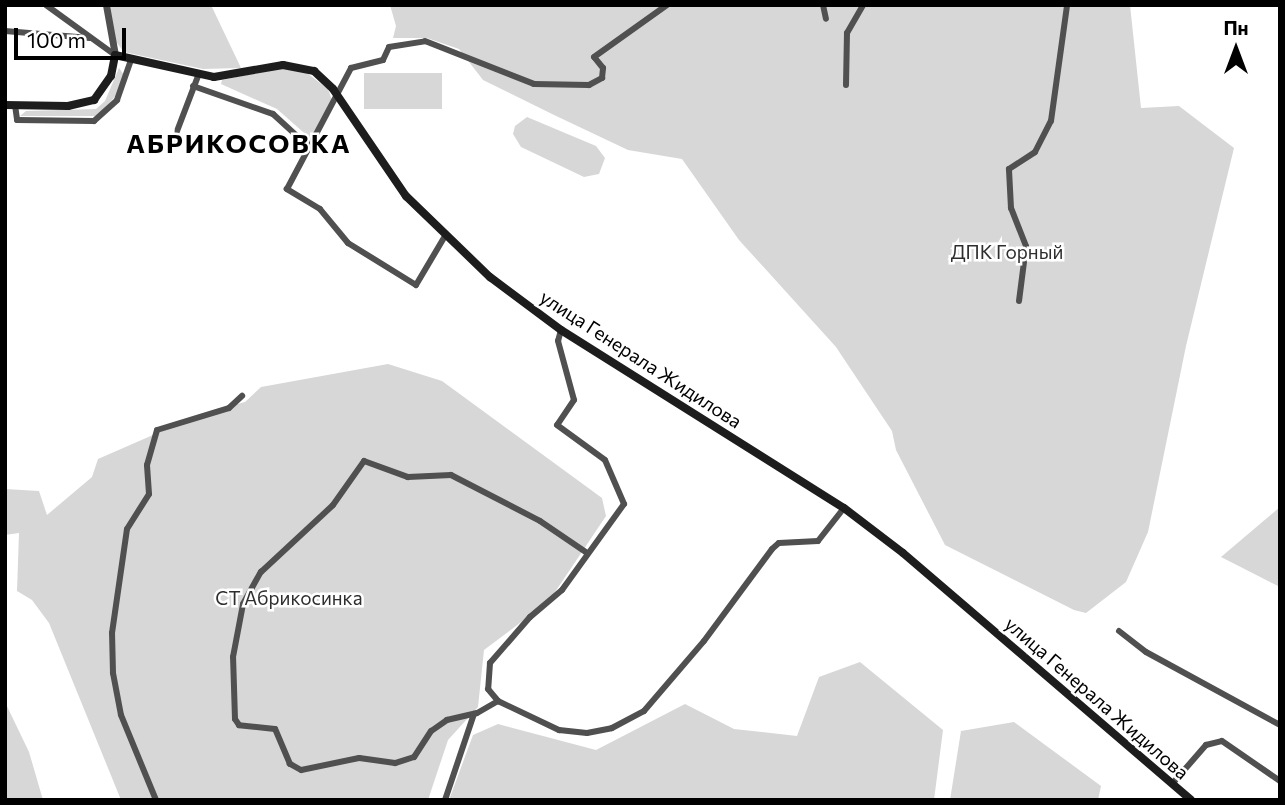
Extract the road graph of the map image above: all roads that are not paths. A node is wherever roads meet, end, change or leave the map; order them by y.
1 (46, 5) edge
2 (106, 5) edge
3 (667, 5) edge
4 (823, 5) edge
5 (863, 5) edge
6 (1066, 5) edge
7 (827, 19) dead end
8 (5, 30) edge
9 (90, 38) junction
10 (115, 55) junction
11 (131, 60) junction
12 (198, 76) junction
13 (846, 85) dead end
14 (193, 86) junction
15 (337, 95) junction
16 (5, 105) edge
17 (15, 105) junction
18 (174, 139) dead end
19 (309, 147) junction
20 (445, 236) junction
21 (1019, 300) dead end
22 (561, 330) junction
23 (242, 396) dead end
24 (844, 508) junction
25 (587, 553) junction
26 (1119, 631) dead end
27 (498, 701) junction
28 (474, 714) junction
29 (1280, 725) edge
30 (1280, 781) edge
31 (1172, 784) junction
32 (156, 800) edge
33 (445, 800) edge
34 (1191, 800) edge

1 - 9 street
2 - 10 street
3 - 15 street
4 - 7 street
5 - 13 street
6 - 21 street
8 - 9 street
9 - 10 street
10 - 11 main road, улица Генерала Жидилова
10 - 17 main road
11 - 12 main road, улица Генерала Жидилова
11 - 17 street
12 - 14 street
12 - 15 main road, улица Генерала Жидилова
14 - 18 street
14 - 19 street
15 - 19 street
15 - 20 main road, улица Генерала Жидилова
16 - 17 main road
19 - 20 street
20 - 22 main road, улица Генерала Жидилова
22 - 24 main road, улица Генерала Жидилова
22 - 25 street
23 - 32 street
24 - 27 street
24 - 31 main road, улица Генерала Жидилова
25 - 27 street
25 - 28 street
26 - 29 street
27 - 28 street
28 - 33 street
30 - 31 street
31 - 34 main road, улица Генерала Жидилова

